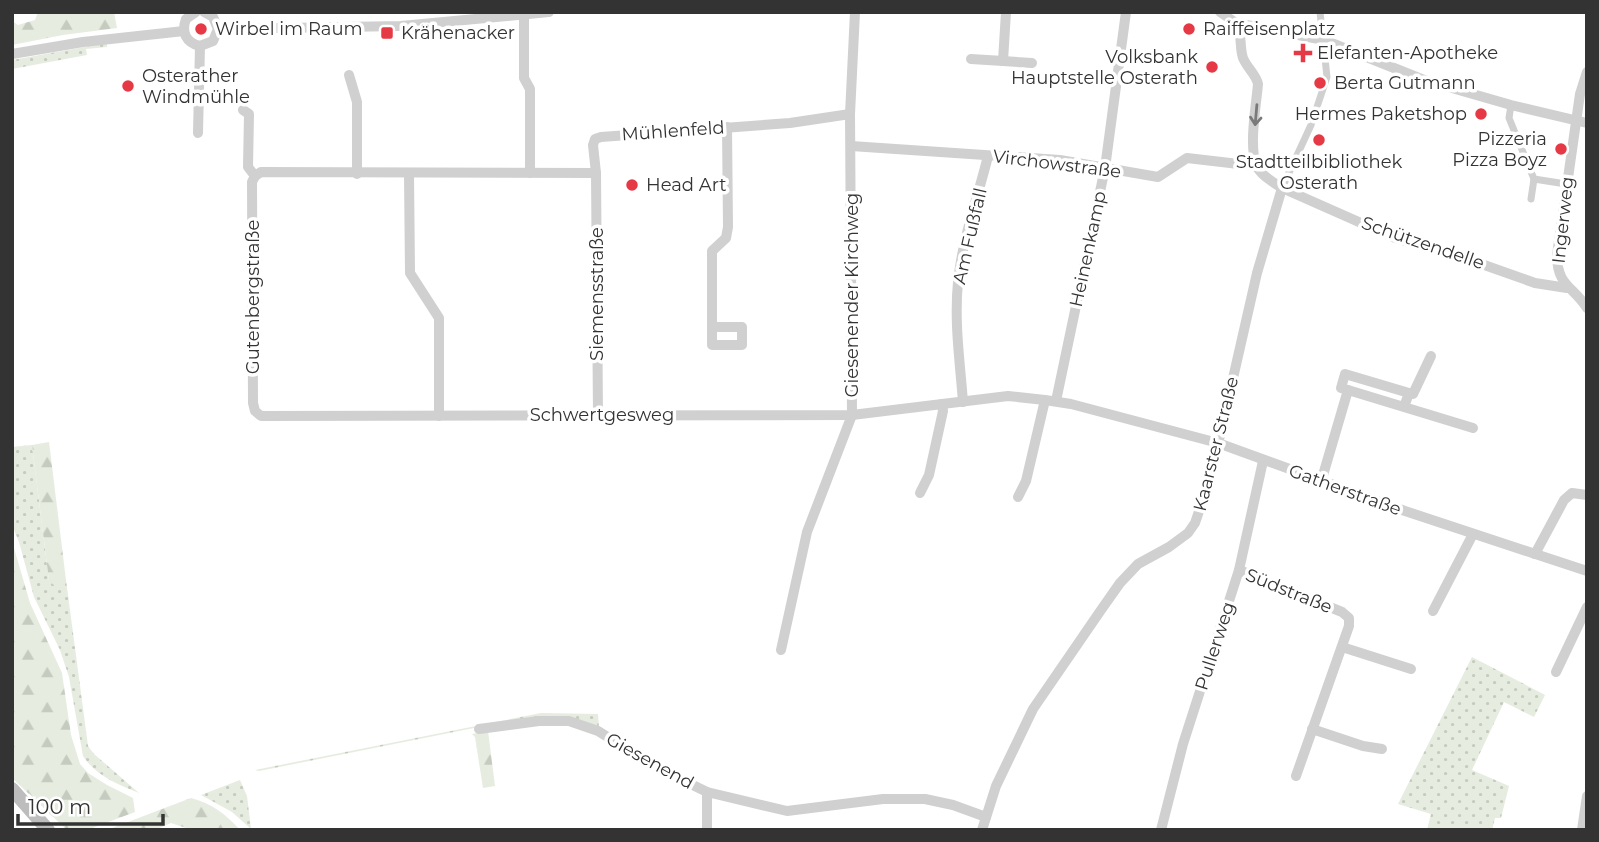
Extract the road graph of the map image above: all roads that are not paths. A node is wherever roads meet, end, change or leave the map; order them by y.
1 (196, 12) edge
2 (204, 12) edge
3 (549, 12) edge
4 (855, 12) edge
5 (1006, 12) edge
6 (1126, 12) edge
7 (1220, 12) edge
8 (1320, 12) edge
9 (524, 15) junction
10 (1236, 23) junction
11 (218, 29) junction
12 (184, 31) junction
13 (1324, 40) junction
14 (200, 46) junction
15 (12, 54) edge
16 (971, 59) dead end
17 (1003, 61) junction
18 (1032, 63) dead end
19 (1587, 72) edge
20 (349, 75) dead end
21 (1511, 105) junction
22 (243, 110) dead end
23 (850, 114) junction
24 (1576, 121) junction
25 (1587, 123) edge
26 (727, 127) junction
27 (198, 133) dead end
28 (852, 145) junction
29 (988, 156) junction
30 (1256, 166) junction
31 (1105, 168) junction
32 (530, 173) junction
33 (596, 173) junction
34 (357, 174) junction
35 (409, 174) junction
36 (255, 176) junction
37 (1534, 179) junction
38 (1566, 184) junction
39 (1282, 188) junction
40 (1531, 199) dead end
41 (1567, 288) junction
42 (1587, 309) edge
43 (712, 327) dead end
44 (1431, 356) dead end
45 (1348, 390) junction
46 (1409, 393) junction
47 (1051, 401) junction
48 (963, 402) junction
49 (942, 404) junction
50 (1404, 407) junction
51 (598, 415) junction
52 (852, 415) junction
53 (261, 416) joint
54 (439, 416) junction
55 (1473, 428) dead end
56 (1218, 443) junction
57 (1264, 461) junction
58 (1321, 482) junction
59 (920, 493) dead end
60 (1587, 495) edge
61 (1018, 497) dead end
62 (1473, 534) junction
63 (1535, 554) junction
64 (1238, 570) junction
65 (1587, 571) edge
66 (1587, 607) edge
67 (1433, 611) dead end
68 (1342, 647) junction
69 (781, 650) dead end
70 (1411, 669) dead end
71 (1556, 672) dead end
72 (479, 729) dead end
73 (1312, 729) junction
74 (1382, 749) dead end
75 (1296, 776) dead end
76 (12, 789) edge
77 (708, 792) junction
78 (1587, 796) edge
79 (986, 817) junction
80 (48, 830) edge
81 (707, 830) edge
82 (982, 830) edge
83 (1161, 830) edge
84 (1582, 830) edge

1 - 12 street
2 - 11 street
3 - 9 street
4 - 23 street, Giesenender Kirchweg
5 - 17 street
6 - 31 street, Heinenkamp
7 - 10 street
8 - 13 street, Kaarster Straße
9 - 11 street
9 - 32 street
10 - 13 street
10 -> 30 street
11 - 14 street
12 - 14 street
12 - 15 street
13 - 21 street
13 - 39 street, Kaarster Straße
14 - 27 street
16 - 17 street
17 - 18 street
19 - 24 street, Ingerweg
20 - 34 street
21 - 24 street
21 - 37 street, Ingerweg
22 - 36 street
23 - 26 street, Mühlenfeld
23 - 28 street, Giesenender Kirchweg
24 - 25 street
24 - 38 street, Ingerweg
26 - 33 street, Mühlenfeld
26 - 43 street
28 - 29 street, Virchowstraße
28 - 52 street, Giesenender Kirchweg
29 - 31 street, Virchowstraße
29 - 48 street, Am Fußfall
30 - 31 street, Virchowstraße
30 - 39 street, Schützendelle
31 - 47 street, Heinenkamp
32 - 33 street
32 - 35 street
33 - 51 street, Siemensstraße
34 - 35 street
34 - 36 street
35 - 54 street
36 - 53 street, Gutenbergstraße
37 - 38 street
37 - 40 street, Ingerweg
38 - 41 street, Ingerweg
39 - 41 street, Schützendelle
39 - 56 street, Kaarster Straße
41 - 42 street, Ingerweg
44 - 46 street
45 - 46 street
45 - 50 street
45 - 58 street
46 - 50 street
47 - 48 street, Schwertgesweg
47 - 56 street, Schwertgesweg
47 - 61 street
48 - 49 street, Schwertgesweg
49 - 52 street, Schwertgesweg
49 - 59 street
50 - 55 street
51 - 52 street, Schwertgesweg
51 - 54 street, Schwertgesweg
52 - 69 street, Giesenender Kirchweg
53 - 54 street, Schwertgesweg
56 - 57 street, Gatherstraße
56 - 79 street, Kaarster Straße
57 - 58 street, Gatherstraße
57 - 64 street, Pullerweg
58 - 62 street, Gatherstraße
60 - 63 street
62 - 63 street, Gatherstraße
62 - 67 street
63 - 65 street, Gatherstraße
64 - 68 street, Südstraße
64 - 83 street, Pullerweg
66 - 71 street
68 - 70 street
68 - 73 street, Südstraße
72 - 77 street, Giesenend
73 - 74 street
73 - 75 street, Südstraße
76 - 80 main road
77 - 79 street, Giesenend
77 - 81 street
78 - 84 street
79 - 82 street, Kaarster Straße

